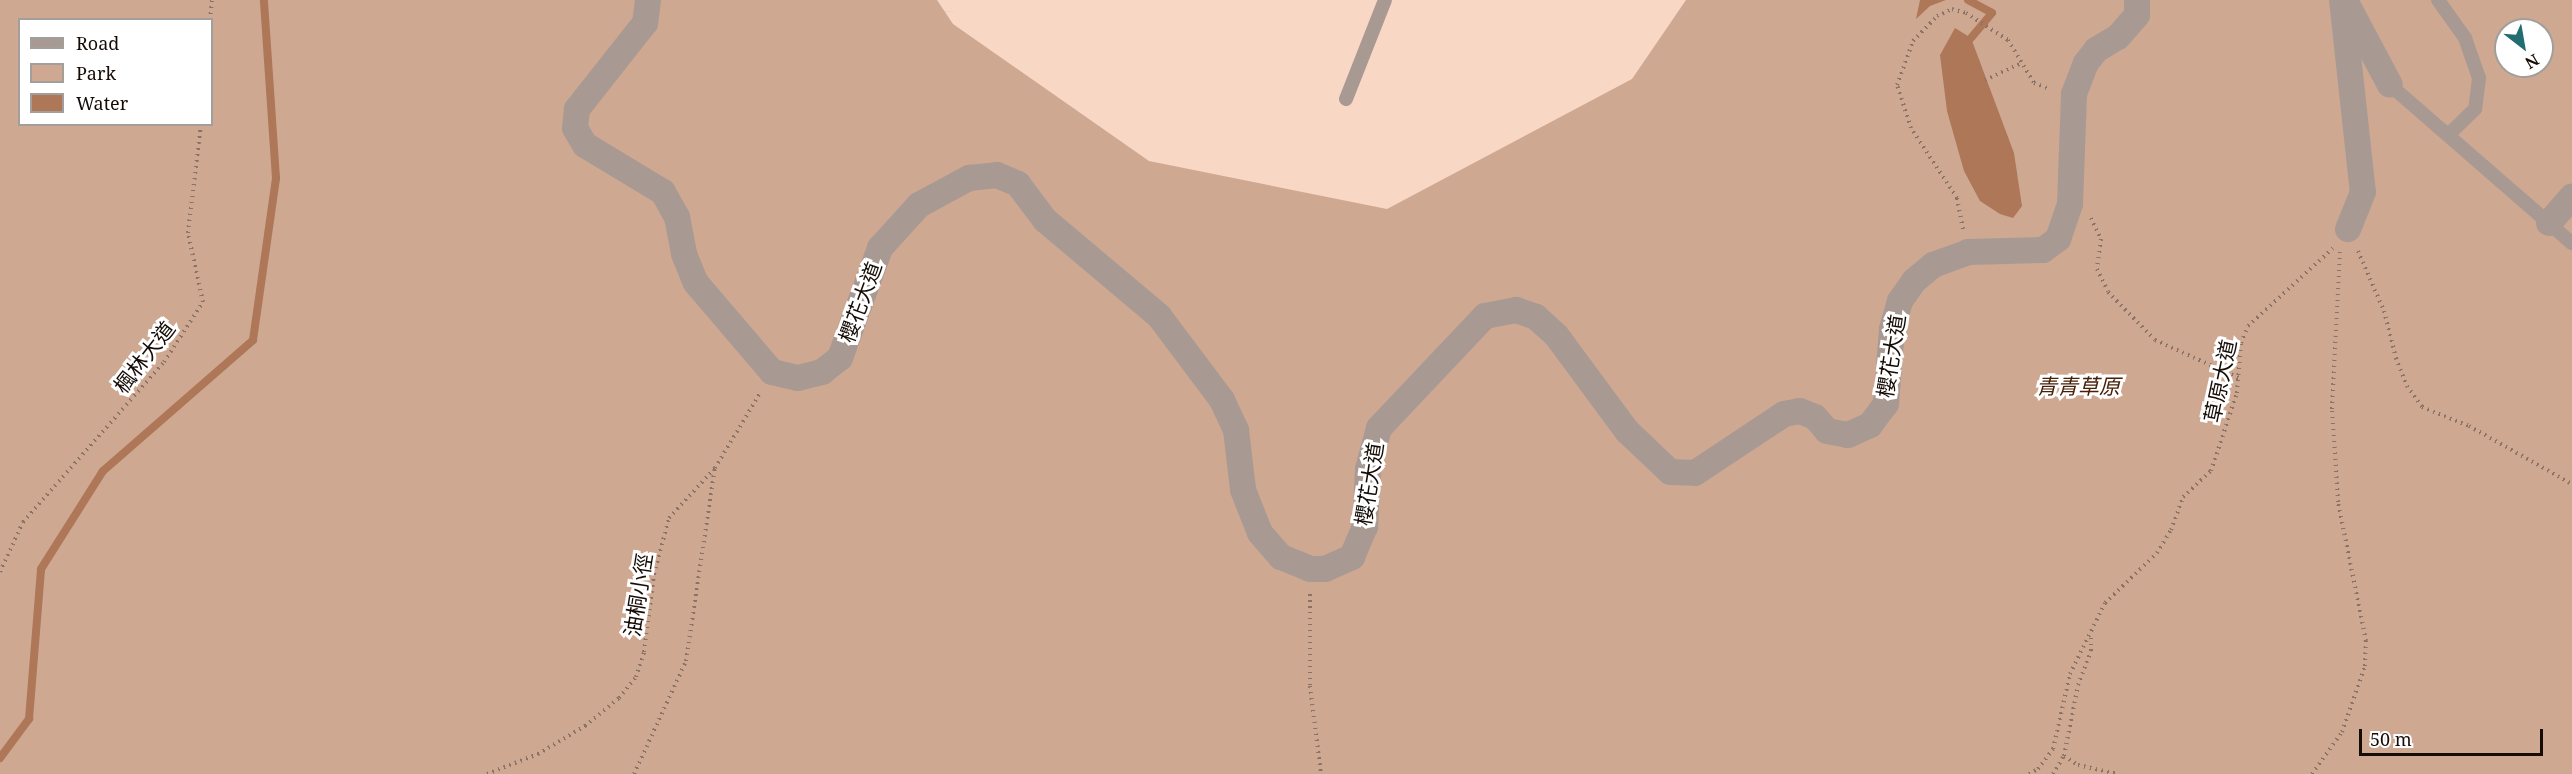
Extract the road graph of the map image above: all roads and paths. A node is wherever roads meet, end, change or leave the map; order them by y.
1 (212, 0) edge
2 (648, 0) edge
3 (1385, 0) edge
4 (2137, 0) edge
5 (2343, 0) edge
6 (2438, 0) edge
7 (210, 18) edge
8 (2020, 64) junction
9 (1985, 80) dead end
10 (2390, 85) joint
11 (2074, 94) junction
12 (1346, 99) dead end
13 (201, 126) edge
14 (2449, 134) junction
15 (2572, 197) edge
16 (2070, 204) junction
17 (2549, 223) junction
18 (2348, 229) junction
19 (2572, 243) edge
20 (1968, 252) junction
21 (772, 372) junction
22 (2239, 378) junction
23 (715, 468) junction
24 (2572, 484) edge
25 (1310, 569) junction
26 (0, 572) edge
27 (2091, 633) junction
28 (2064, 756) junction
29 (487, 774) edge
30 (634, 774) edge
31 (1322, 774) edge
32 (2029, 774) edge
33 (2054, 774) edge
34 (2118, 774) edge
35 (2312, 774) edge

1 - 7 path
2 - 21 street
3 - 12 lane
4 - 11 street, 櫻花大道
5 - 10 street
5 - 18 street
6 - 14 lane
8 - 9 path
8 - 11 path
8 - 20 path
10 - 14 lane
11 - 16 street, 櫻花大道
13 - 26 path, 楓林大道
14 - 17 lane
15 - 17 street
16 - 20 street, 櫻花大道
16 - 22 path
17 - 19 lane
18 - 22 path, 草原大道
18 - 24 path
18 - 35 path
20 - 25 street, 櫻花大道
21 - 23 path, 油桐小徑
21 - 25 street, 櫻花大道
22 - 27 path, 草原大道
23 - 29 path, 油桐小徑
23 - 30 path
25 - 31 path
27 - 28 path
27 - 32 path, 草原大道
28 - 33 path
28 - 34 path

